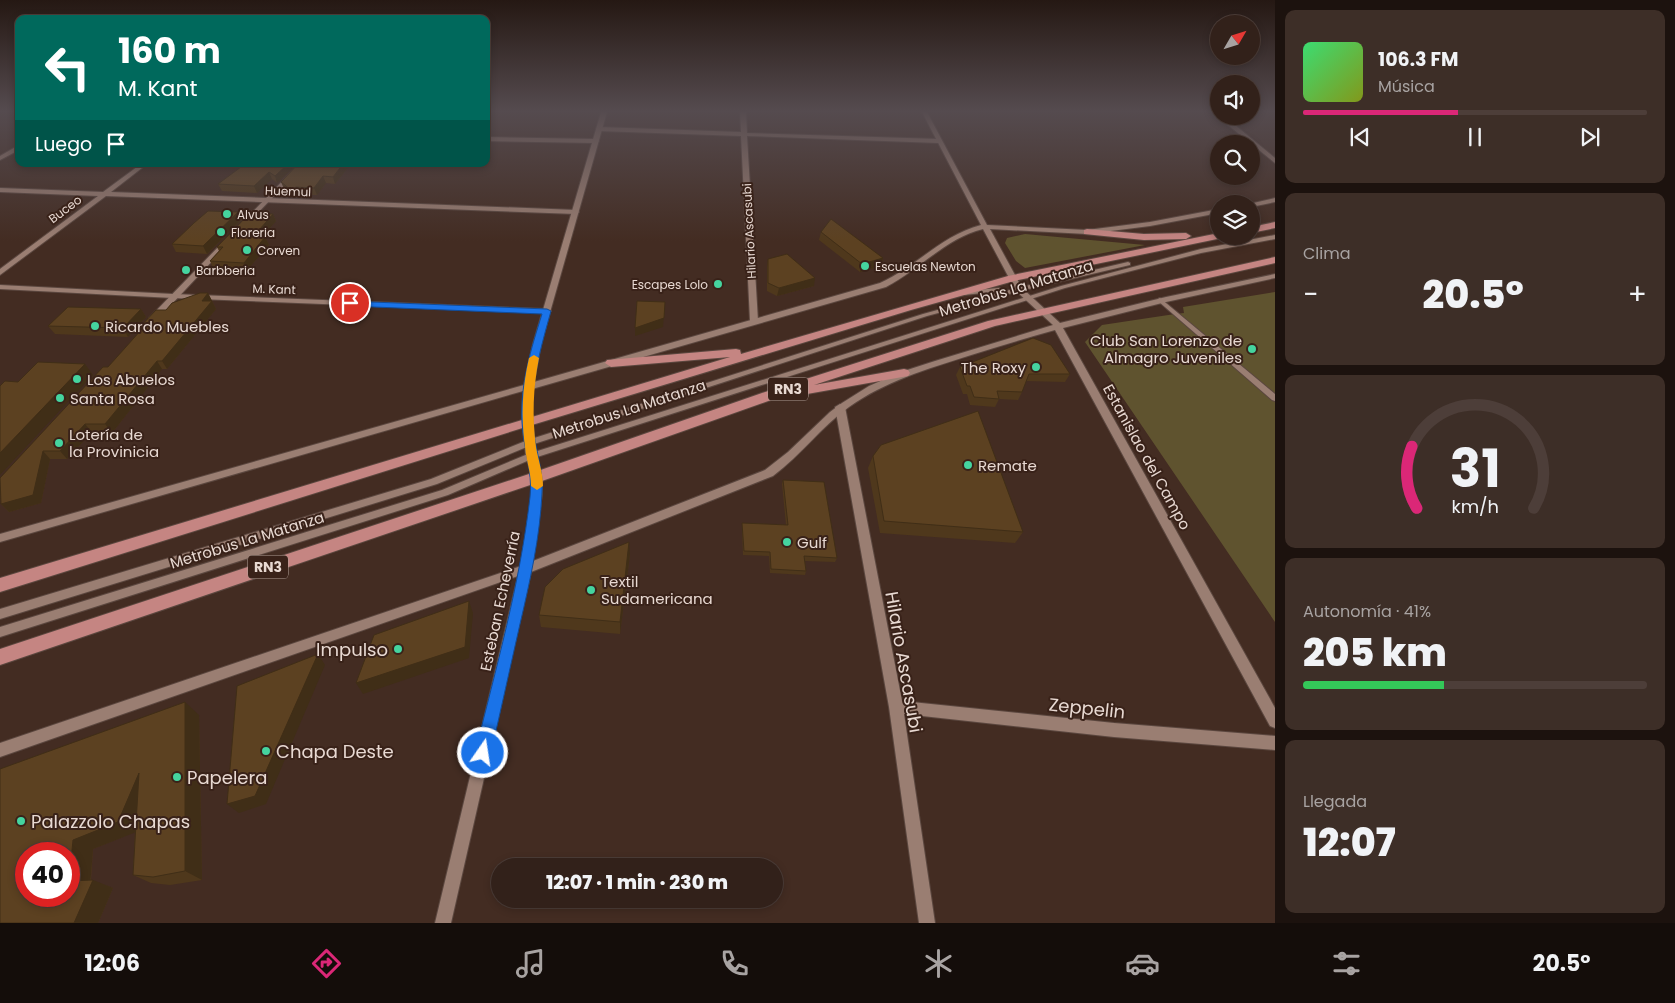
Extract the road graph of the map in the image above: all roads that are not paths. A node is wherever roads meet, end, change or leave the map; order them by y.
1 (592, 155) edge
2 (745, 155) edge
3 (946, 155) edge
4 (140, 167) edge
5 (299, 167) edge
6 (0, 190) edge
7 (103, 194) junction
8 (1275, 200) edge
9 (266, 201) junction
10 (1260, 203) edge
11 (576, 212) junction
12 (1210, 213) edge
13 (1275, 225) edge
14 (983, 227) junction
15 (240, 228) edge
16 (1260, 228) edge
17 (1087, 232) junction
18 (1275, 233) edge
19 (233, 235) edge
20 (1210, 235) edge
21 (1210, 237) edge
22 (1275, 237) edge
23 (1275, 260) edge
24 (0, 272) edge
25 (1275, 276) edge
26 (1012, 278) junction
27 (0, 286) edge
28 (1019, 289) junction
29 (962, 293) junction
30 (173, 296) junction
31 (1029, 298) junction
32 (1160, 300) junction
33 (1042, 310) junction
34 (547, 311) junction
35 (754, 321) junction
36 (146, 325) edge
37 (1057, 325) junction
38 (764, 351) junction
39 (611, 363) junction
40 (904, 373) junction
41 (528, 387) junction
42 (766, 396) junction
43 (1275, 398) edge
44 (840, 407) junction
45 (527, 422) junction
46 (531, 442) junction
47 (531, 456) junction
48 (537, 477) junction
49 (0, 538) edge
50 (526, 569) junction
51 (0, 585) edge
52 (0, 614) edge
53 (0, 632) edge
54 (0, 657) edge
55 (896, 707) junction
56 (1275, 721) edge
57 (1275, 742) edge
58 (0, 750) edge
59 (443, 923) edge
60 (927, 923) edge

1 - 11 street, Esteban Echeverría
2 - 35 street, Hilario Ascasubi
3 - 14 street, Estanislao del Campo
4 - 7 street, Buceo
5 - 9 street
6 - 7 street, Huemul
7 - 9 street, Huemul
7 - 24 street, Buceo
8 - 10 street
9 - 11 street, Huemul
9 - 15 street
11 - 34 street, Esteban Echeverría
12 - 17 street
13 - 16 highway
14 - 17 street
14 - 26 street, Estanislao del Campo
14 - 35 street
17 - 20 highway
18 - 28 lane, Metrobus La Matanza
19 - 30 street
21 - 26 highway
22 - 31 lane, Metrobus La Matanza
23 - 33 highway, RN3
25 - 32 street
26 - 28 street, Estanislao del Campo
26 - 29 highway
27 - 30 street, M. Kant
28 - 29 lane, Metrobus La Matanza
28 - 31 street, Estanislao del Campo
28 - 46 lane, Metrobus La Matanza
29 - 38 highway
30 - 34 street, M. Kant
30 - 36 street
31 - 33 street, Estanislao del Campo
31 - 47 lane, Metrobus La Matanza
32 - 37 street
32 - 43 lane
33 - 37 street, Estanislao del Campo
33 - 42 highway, RN3
34 - 41 street, Esteban Echeverría
35 - 39 street
37 - 40 street
37 - 56 street, Estanislao del Campo
38 - 39 highway
38 - 45 highway
39 - 41 street
40 - 42 highway
40 - 44 street
41 - 45 street, Esteban Echeverría
41 - 49 street
42 - 48 highway, RN3
44 - 50 street
44 - 55 street, Hilario Ascasubi
45 - 46 street, Esteban Echeverría
45 - 51 highway
46 - 47 street, Esteban Echeverría
46 - 52 lane, Metrobus La Matanza
47 - 48 street, Esteban Echeverría
47 - 53 lane, Metrobus La Matanza
48 - 50 street, Esteban Echeverría
48 - 54 highway, RN3
50 - 58 street
50 - 59 street, Esteban Echeverría
55 - 57 street, Zeppelin
55 - 60 street, Hilario Ascasubi

